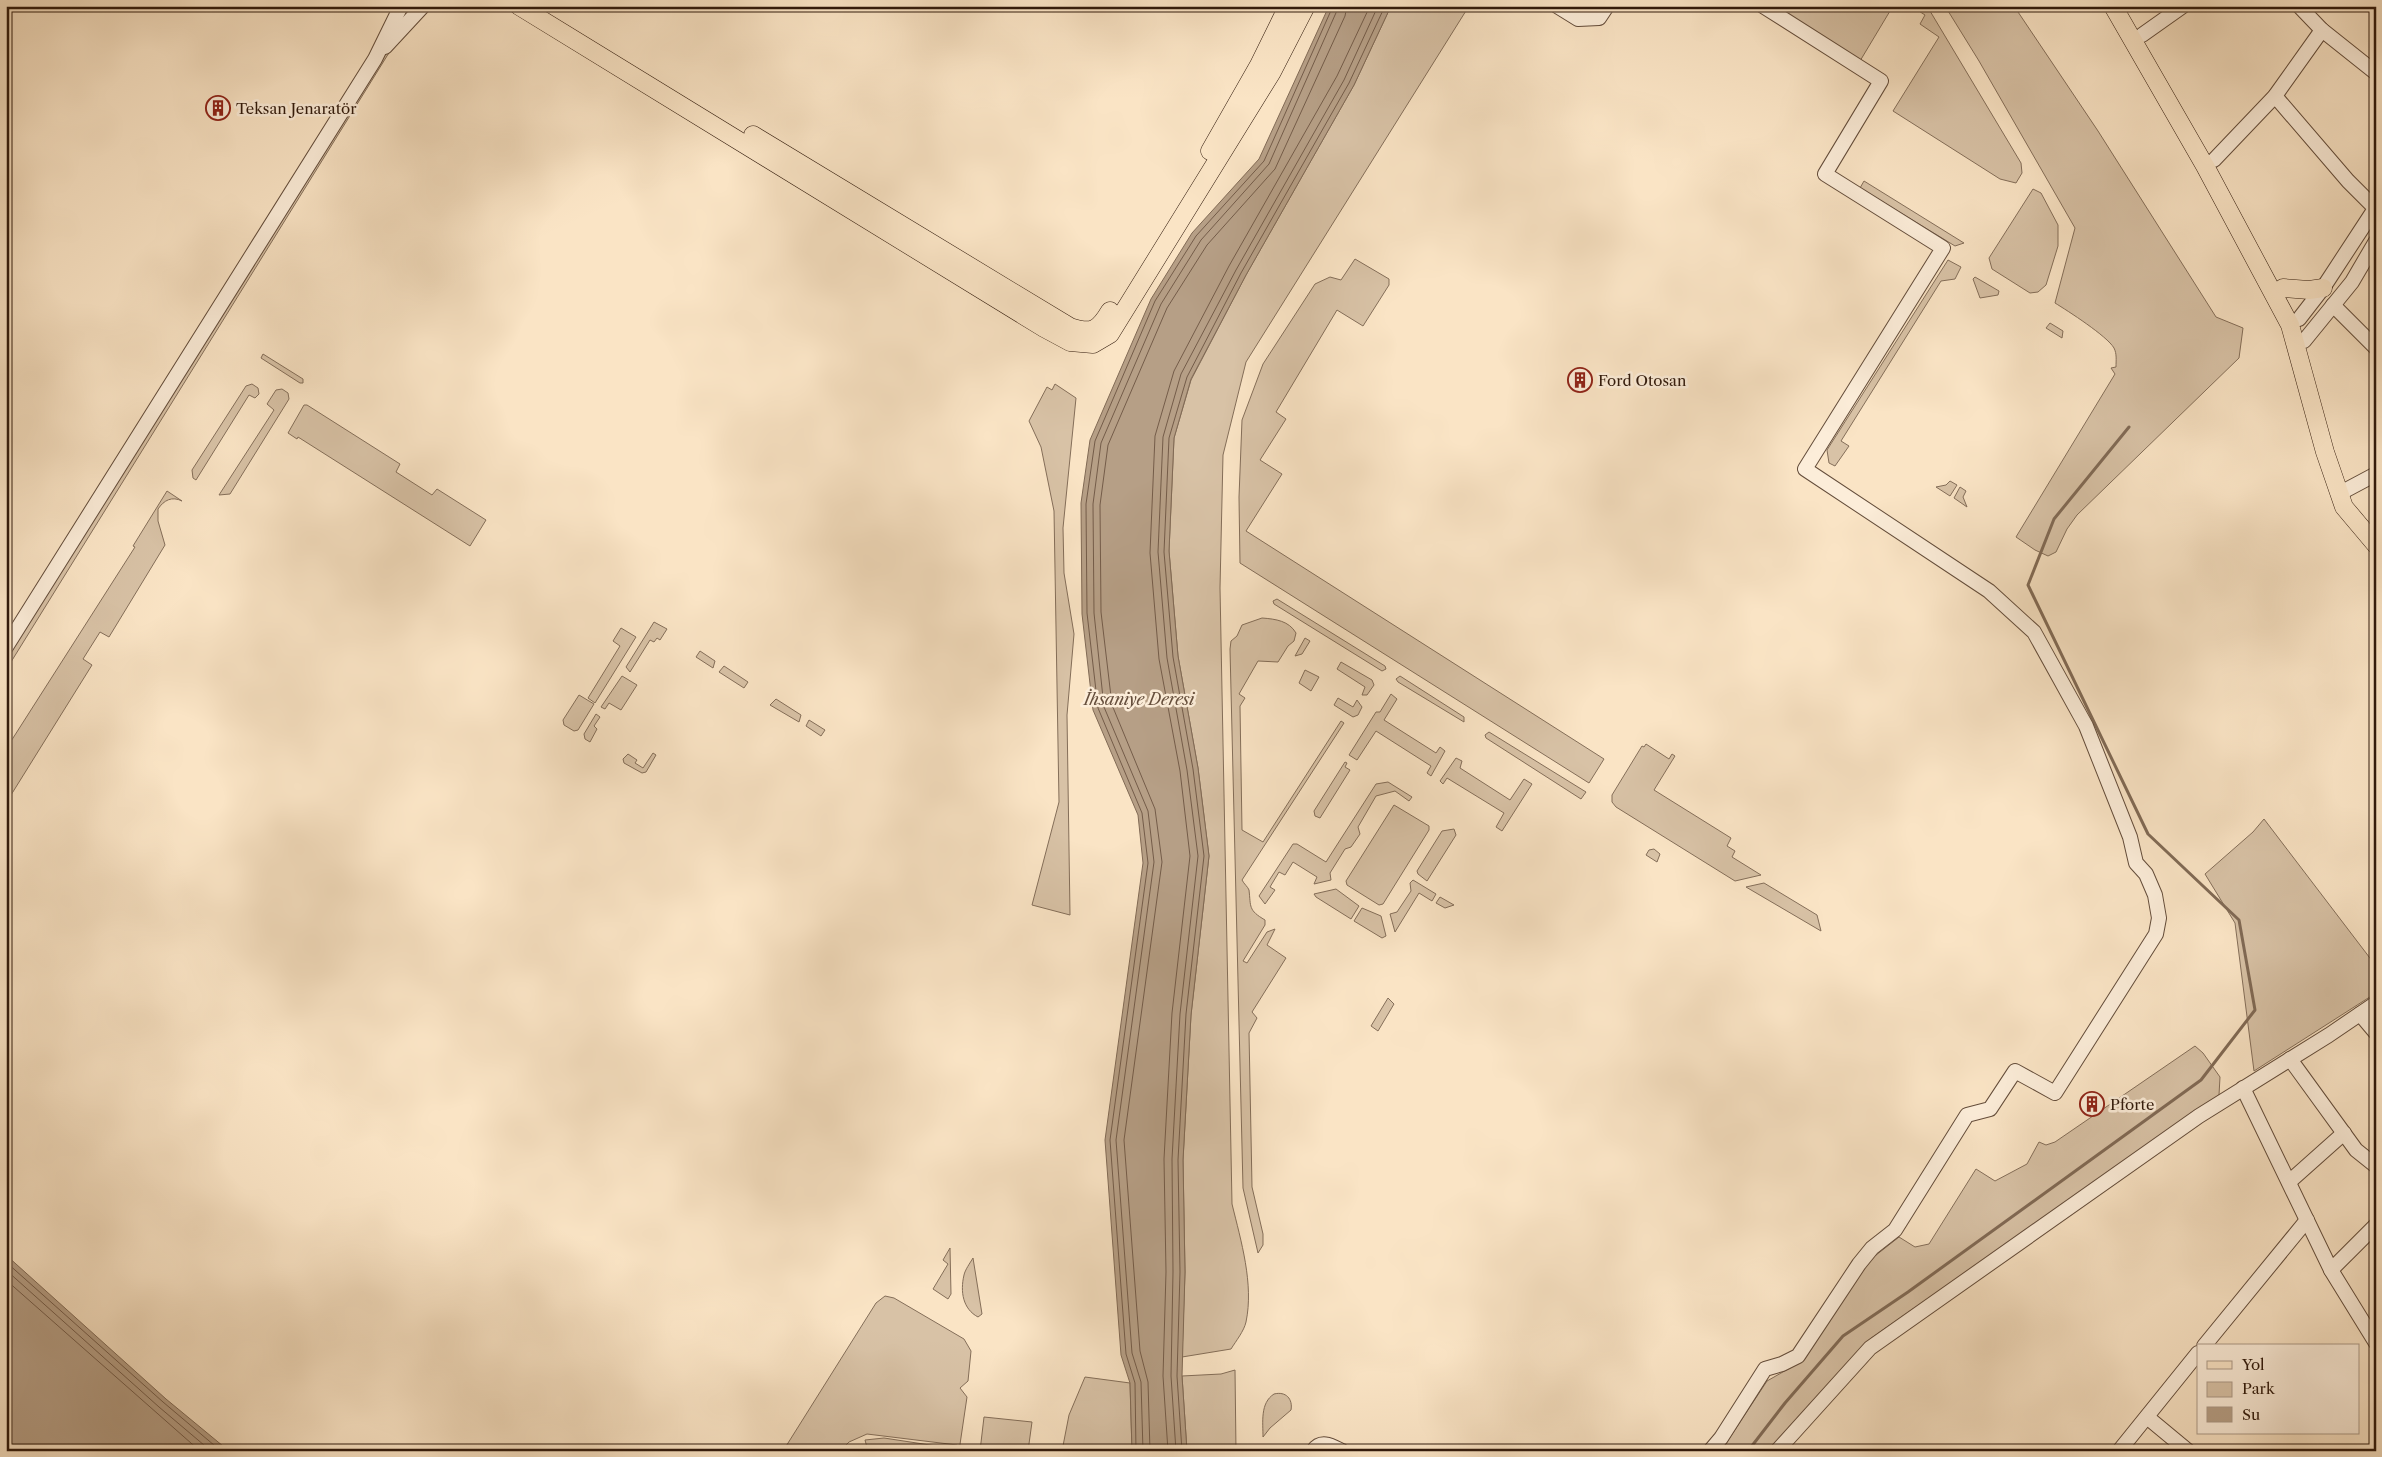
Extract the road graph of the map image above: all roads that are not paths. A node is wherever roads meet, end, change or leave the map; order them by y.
1 (402, 6) edge
2 (423, 6) edge
3 (519, 6) edge
4 (540, 6) edge
5 (1288, 6) edge
6 (1306, 6) edge
7 (1557, 6) edge
8 (1607, 6) edge
9 (1763, 6) edge
10 (2113, 6) edge
11 (2125, 6) edge
12 (2183, 6) edge
13 (2298, 6) edge
14 (2322, 30) junction
15 (2142, 34) junction
16 (375, 59) junction
17 (2376, 73) edge
18 (2275, 96) junction
19 (2214, 160) junction
20 (2376, 208) edge
21 (2376, 241) edge
22 (2283, 288) junction
23 (2323, 288) junction
24 (2333, 305) junction
25 (2299, 319) junction
26 (2304, 341) junction
27 (2376, 348) edge
28 (2376, 474) edge
29 (2346, 490) junction
30 (2376, 536) edge
31 (2376, 545) edge
32 (6, 648) edge
33 (2376, 1003) edge
34 (2360, 1014) junction
35 (2376, 1033) edge
36 (2290, 1059) junction
37 (2243, 1088) junction
38 (2344, 1134) junction
39 (2376, 1166) edge
40 (2289, 1182) junction
41 (2307, 1220) junction
42 (2376, 1225) edge
43 (2331, 1270) junction
44 (2376, 1343) edge
45 (2206, 1344) edge
46 (2197, 1354) edge
47 (2147, 1417) junction
48 (1313, 1451) edge
49 (1342, 1451) edge
50 (1710, 1451) edge
51 (1777, 1451) edge
52 (2119, 1451) edge
53 (2188, 1451) edge

1 - 16 street
2 - 16 street
3 - 6 main road
4 - 5 main road
7 - 8 street
9 - 50 street
10 - 31 main road
11 - 15 main road
12 - 15 street
13 - 14 street
14 - 17 street
14 - 18 street
15 - 19 main road
16 - 32 street
18 - 19 street
18 - 20 street
19 - 22 main road
20 - 23 street
21 - 24 street
22 - 23 main road
22 - 25 main road
23 - 25 street
24 - 26 street
24 - 27 street
25 - 26 main road
26 - 29 main road
28 - 29 street
29 - 30 main road
33 - 34 street
34 - 35 street
34 - 36 street
36 - 37 street
36 - 38 street
37 - 40 street
37 - 51 street
38 - 39 street
38 - 40 street
40 - 41 street
41 - 43 street
41 - 45 street
42 - 43 street
43 - 44 street
46 - 47 street
47 - 52 street
47 - 53 street
48 - 49 street

